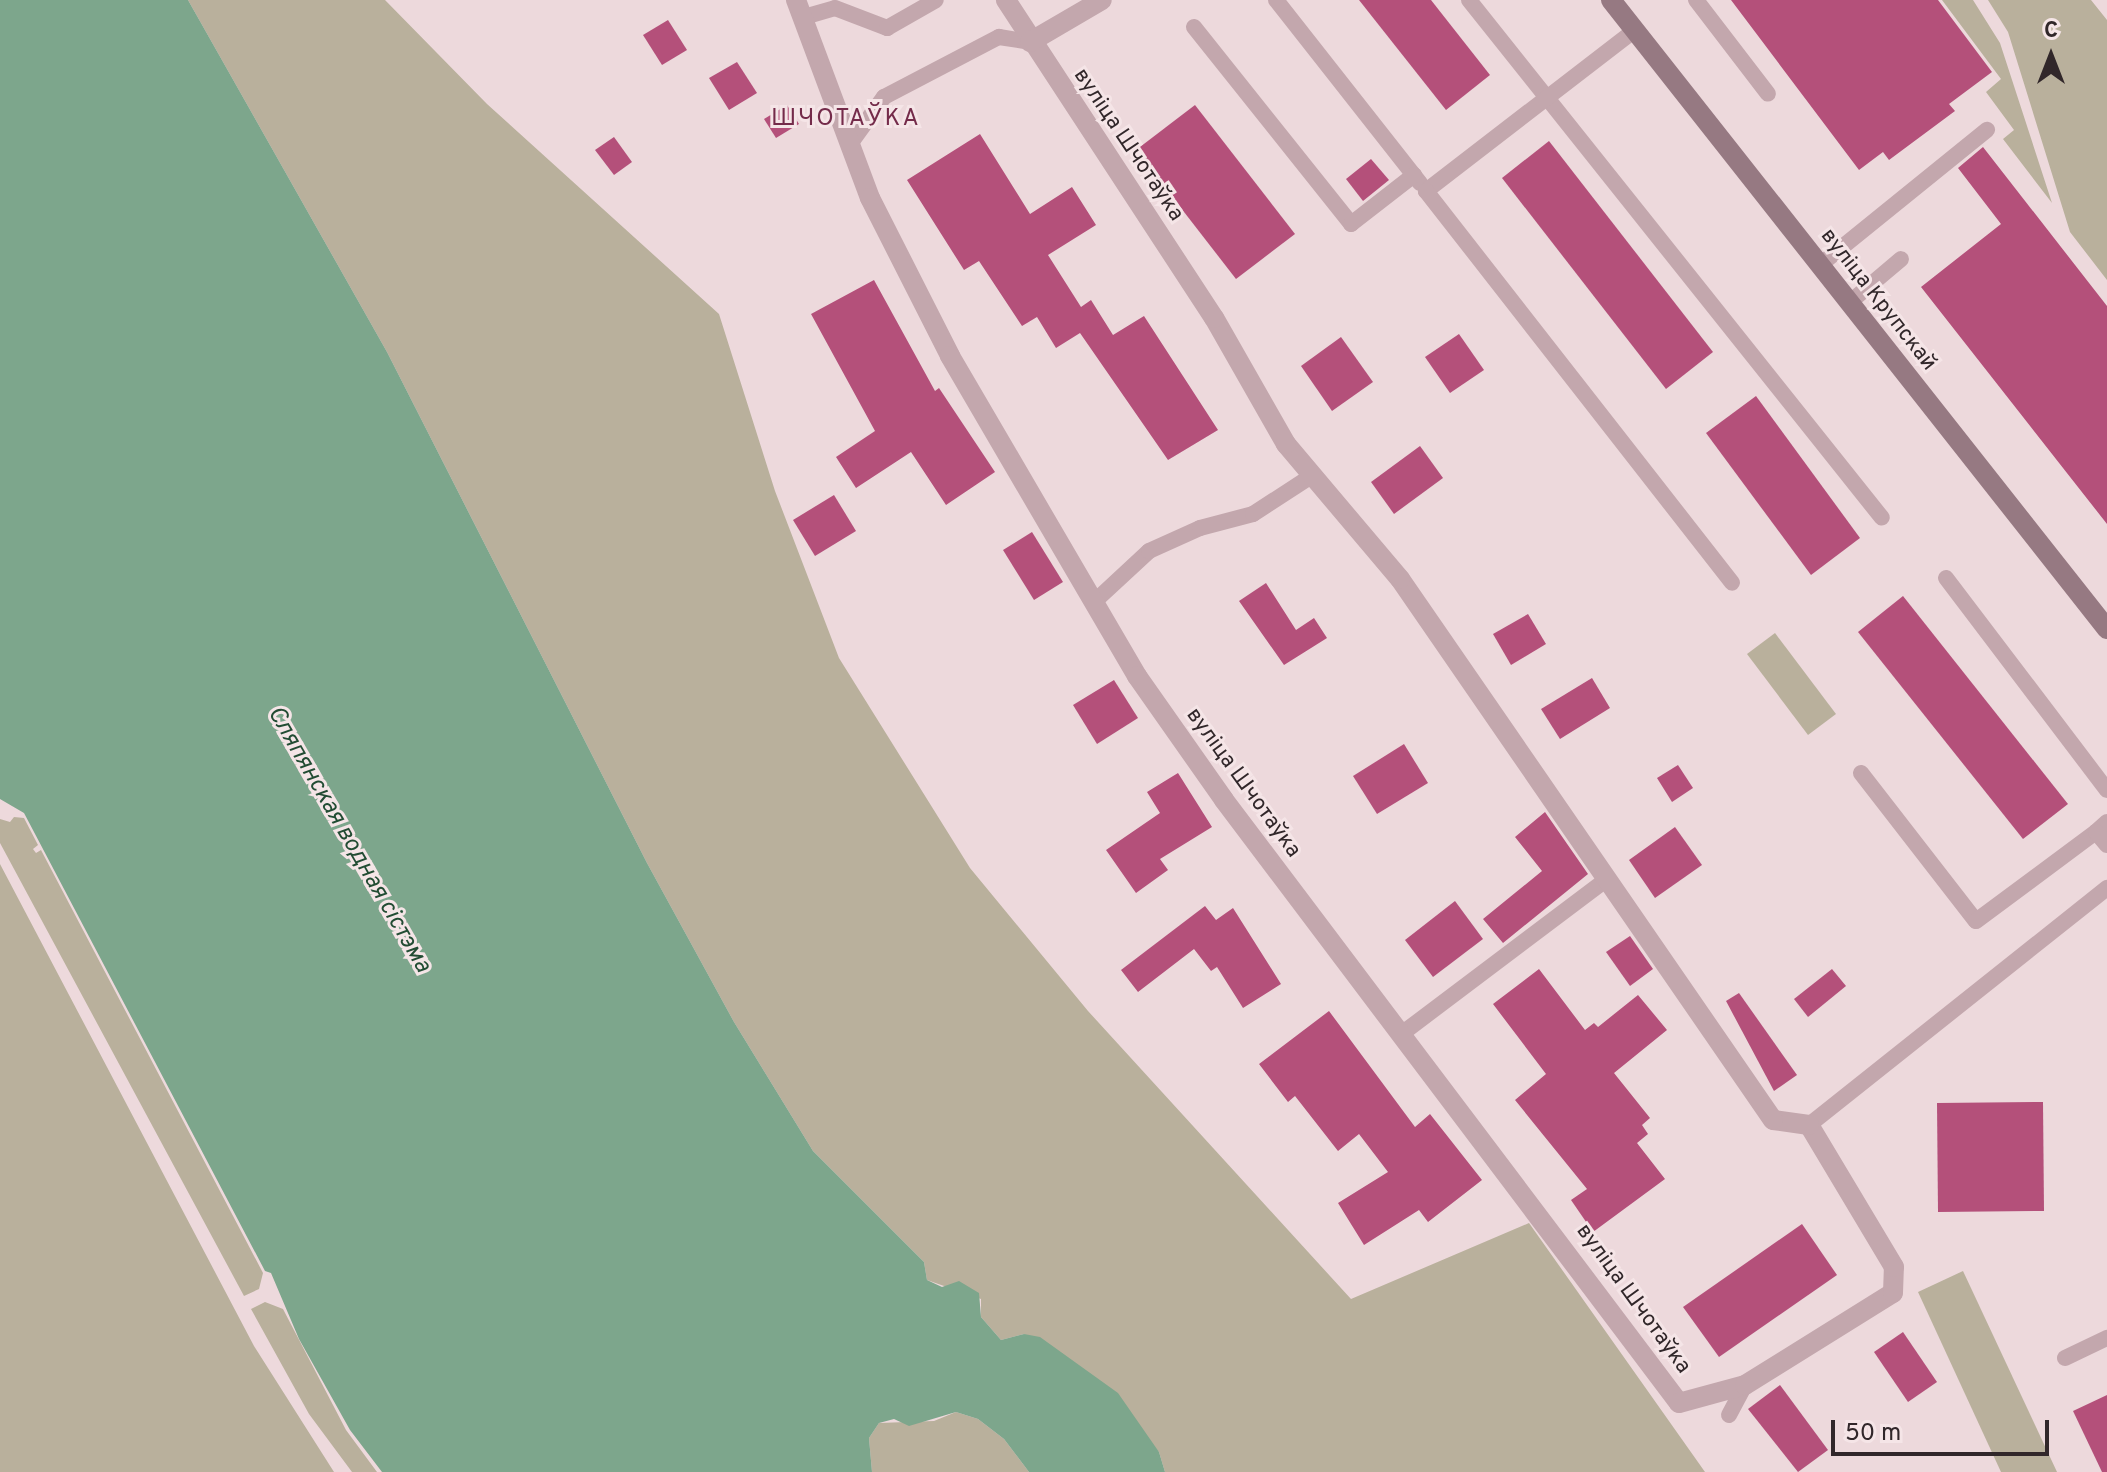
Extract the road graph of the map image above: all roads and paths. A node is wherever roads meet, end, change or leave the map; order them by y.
1 (936, 0) edge
2 (1006, 0) edge
3 (1102, 0) edge
4 (1276, 0) edge
5 (1469, 0) edge
6 (1611, 0) edge
7 (1696, 0) edge
8 (800, 8) edge
9 (1194, 27) dead end
10 (1635, 30) junction
11 (1030, 42) junction
12 (1768, 94) dead end
13 (1549, 96) junction
14 (1987, 130) dead end
15 (850, 144) junction
16 (1414, 175) junction
17 (1426, 191) junction
18 (1901, 259) dead end
19 (1820, 265) junction
20 (1849, 303) junction
21 (1313, 475) junction
22 (1882, 518) dead end
23 (1946, 578) dead end
24 (1732, 583) dead end
25 (1093, 603) junction
26 (2107, 629) edge
27 (1861, 773) dead end
28 (2107, 790) edge
29 (2103, 833) edge
30 (1607, 879) junction
31 (2107, 888) edge
32 (1400, 1035) junction
33 (1809, 1125) junction
34 (2107, 1338) edge
35 (2065, 1358) dead end
36 (1745, 1385) junction
37 (1729, 1415) dead end

1 - 8 lane
2 - 11 street, вуліца Шчотаўка
3 - 11 street
4 - 16 lane
5 - 13 lane
6 - 10 street, вуліца Крупскай
7 - 12 lane
8 - 15 street, вуліца Шчотаўка
9 - 16 lane
10 - 13 lane
10 - 19 street, вуліца Крупскай
11 - 15 lane
11 - 21 street, вуліца Шчотаўка
13 - 17 lane
13 - 22 lane
14 - 19 lane
15 - 25 street, вуліца Шчотаўка
16 - 17 lane
17 - 24 lane
18 - 20 lane
19 - 20 street, вуліца Крупскай
20 - 26 street, вуліца Крупскай
21 - 25 lane
21 - 30 street, вуліца Шчотаўка
23 - 28 lane
25 - 32 street, вуліца Шчотаўка
27 - 29 lane
30 - 32 lane
30 - 33 street, вуліца Шчотаўка
31 - 33 lane
32 - 36 street, вуліца Шчотаўка
33 - 36 street, вуліца Шчотаўка
34 - 35 lane
36 - 37 lane

